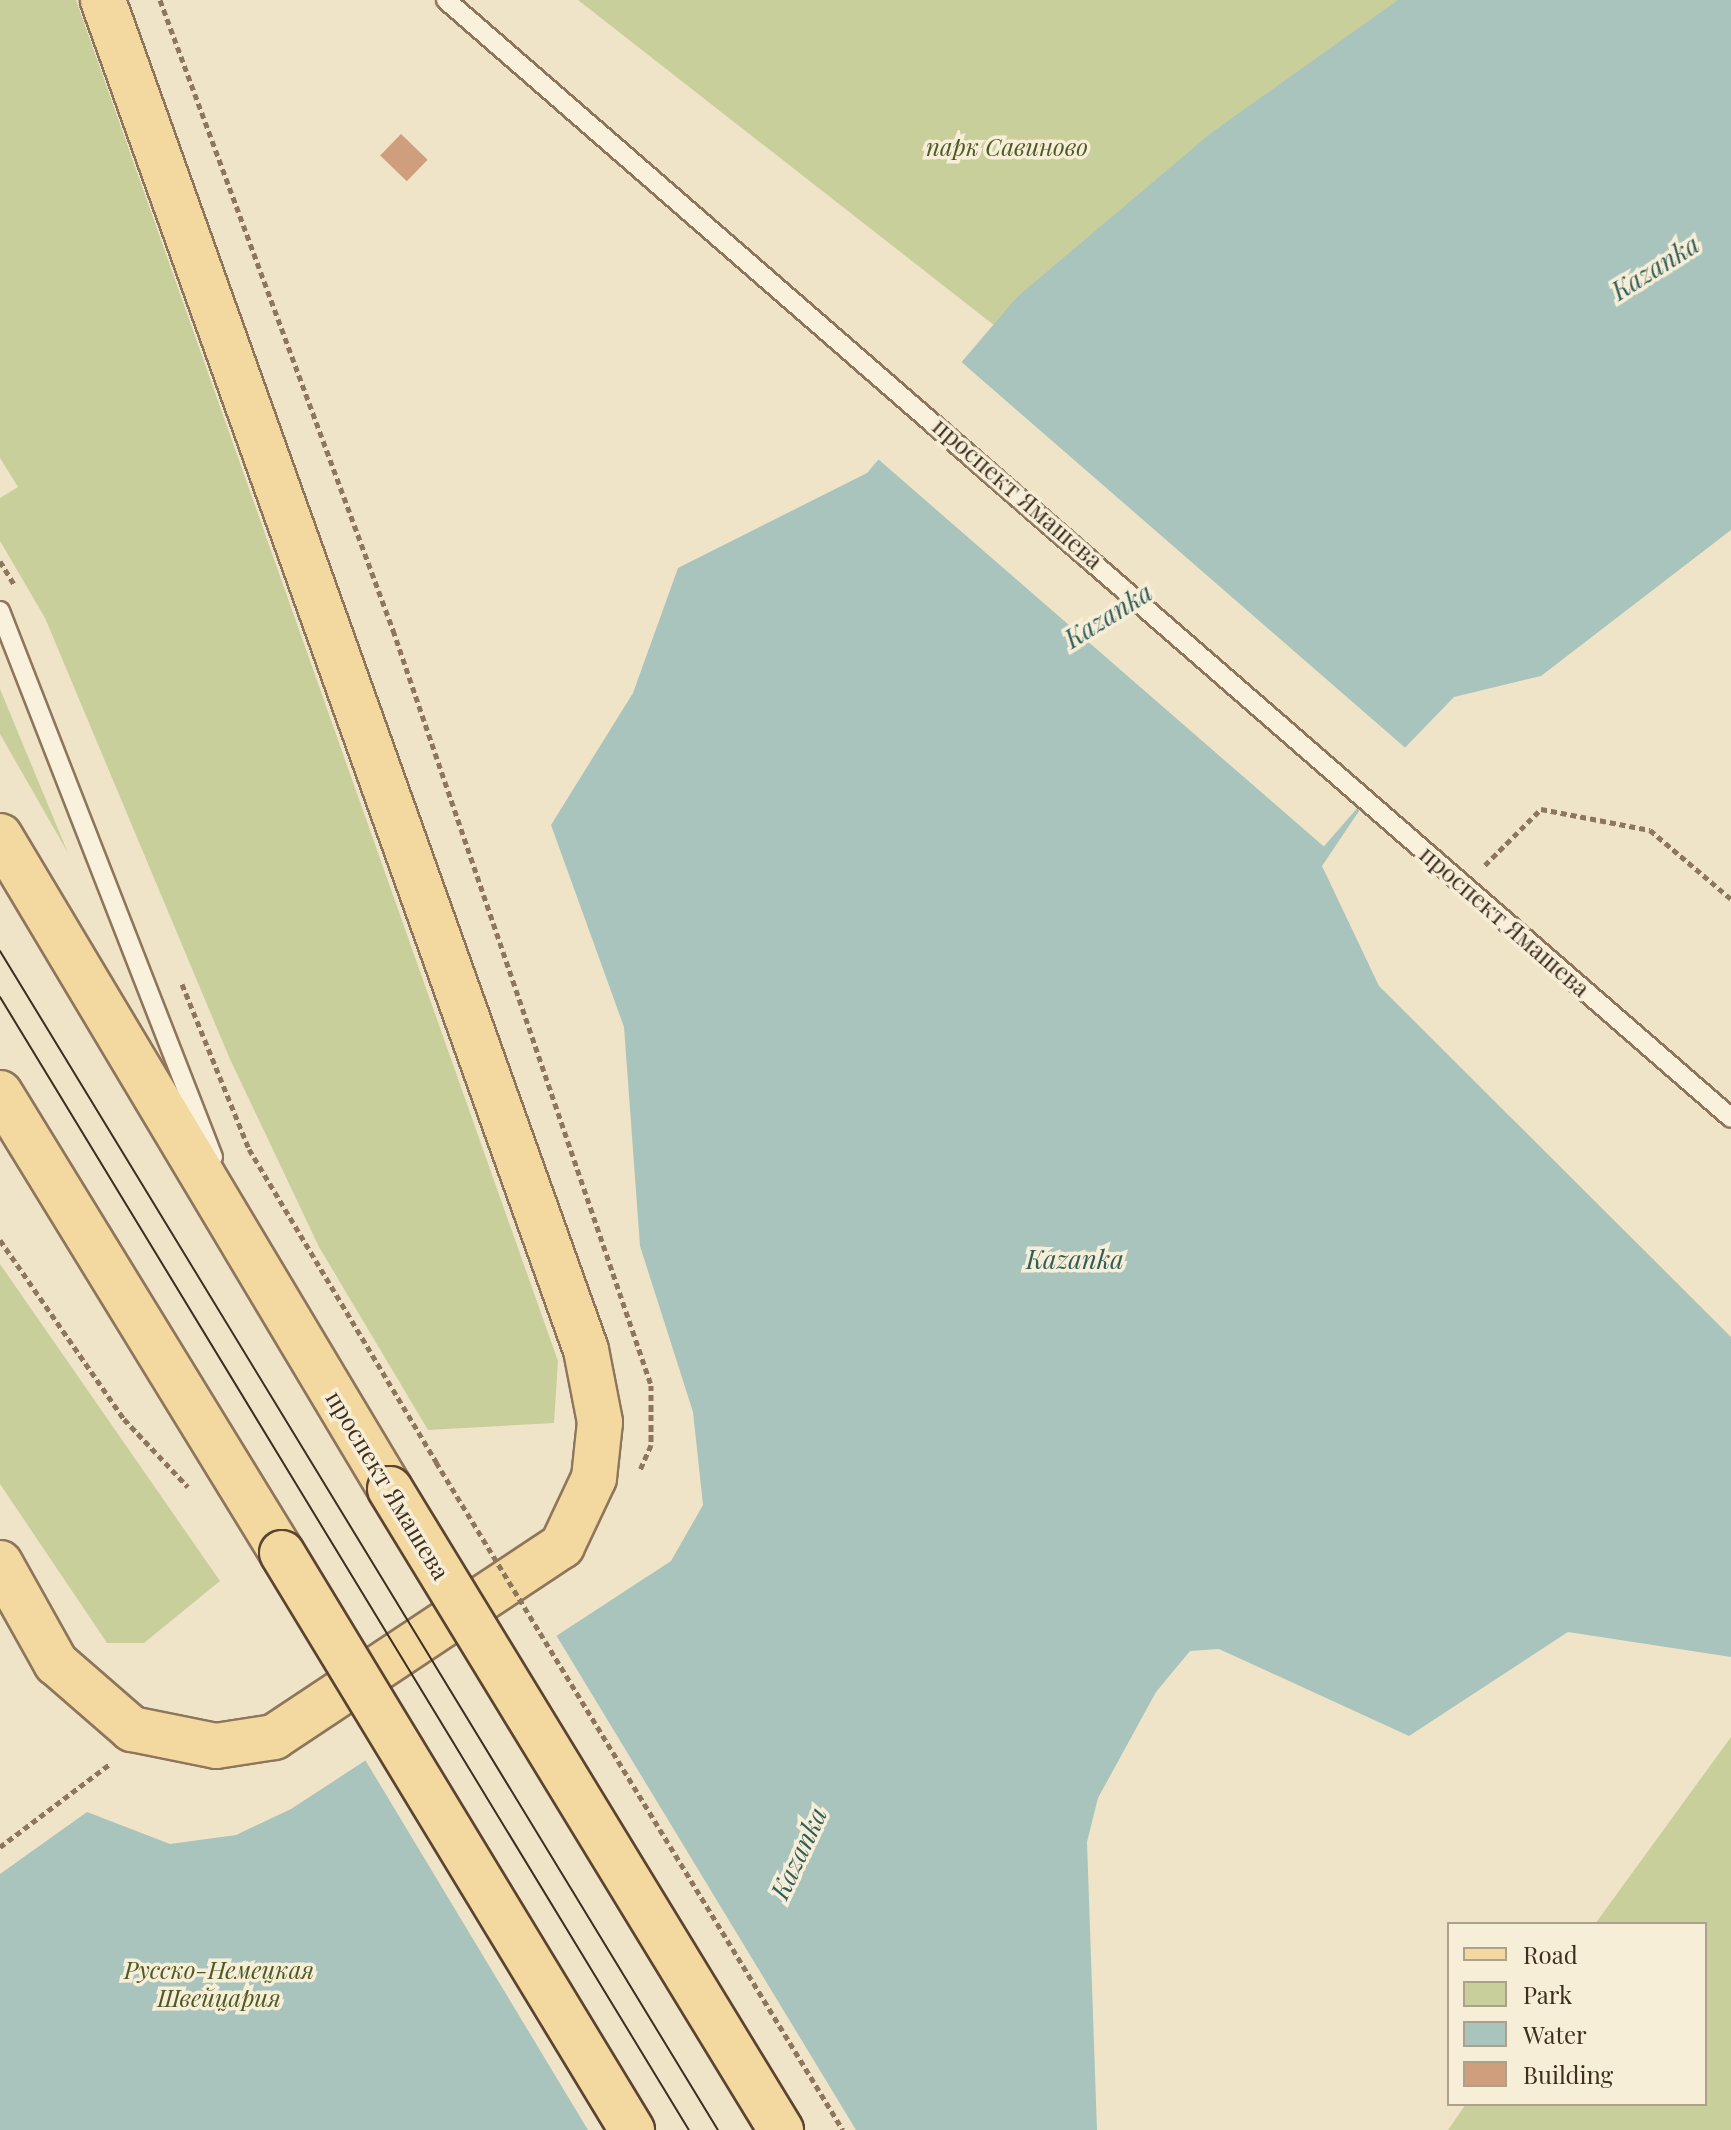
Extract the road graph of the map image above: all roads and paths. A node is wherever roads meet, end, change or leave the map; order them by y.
1 (103, 0) edge
2 (160, 0) edge
3 (446, 0) edge
4 (0, 561) edge
5 (20, 595) dead end
6 (0, 611) edge
7 (0, 836) edge
8 (1464, 886) junction
9 (1731, 899) edge
10 (177, 973) dead end
11 (0, 1093) edge
12 (1731, 1118) edge
13 (0, 1142) edge
14 (92, 1239) junction
15 (0, 1240) edge
16 (255, 1268) junction
17 (633, 1486) dead end
18 (198, 1497) dead end
19 (0, 1563) edge
20 (533, 1607) dead end
21 (519, 1615) dead end
22 (104, 1749) dead end
23 (115, 1760) junction
24 (128, 1764) dead end
25 (0, 1847) edge
26 (632, 2130) edge
27 (781, 2130) edge
28 (843, 2130) edge

1 - 19 main road
2 - 17 path
3 - 8 lane, проспект Ямашева
4 - 5 path
6 - 16 lane
7 - 16 main road, проспект Ямашева
8 - 9 path
8 - 12 lane, проспект Ямашева
10 - 28 path, bridge
11 - 14 main road
13 - 14 main road
14 - 26 main road, bridge
15 - 18 path
16 - 27 main road, проспект Ямашева, bridge
20 - 21 path
22 - 23 path
23 - 24 path
23 - 25 path

